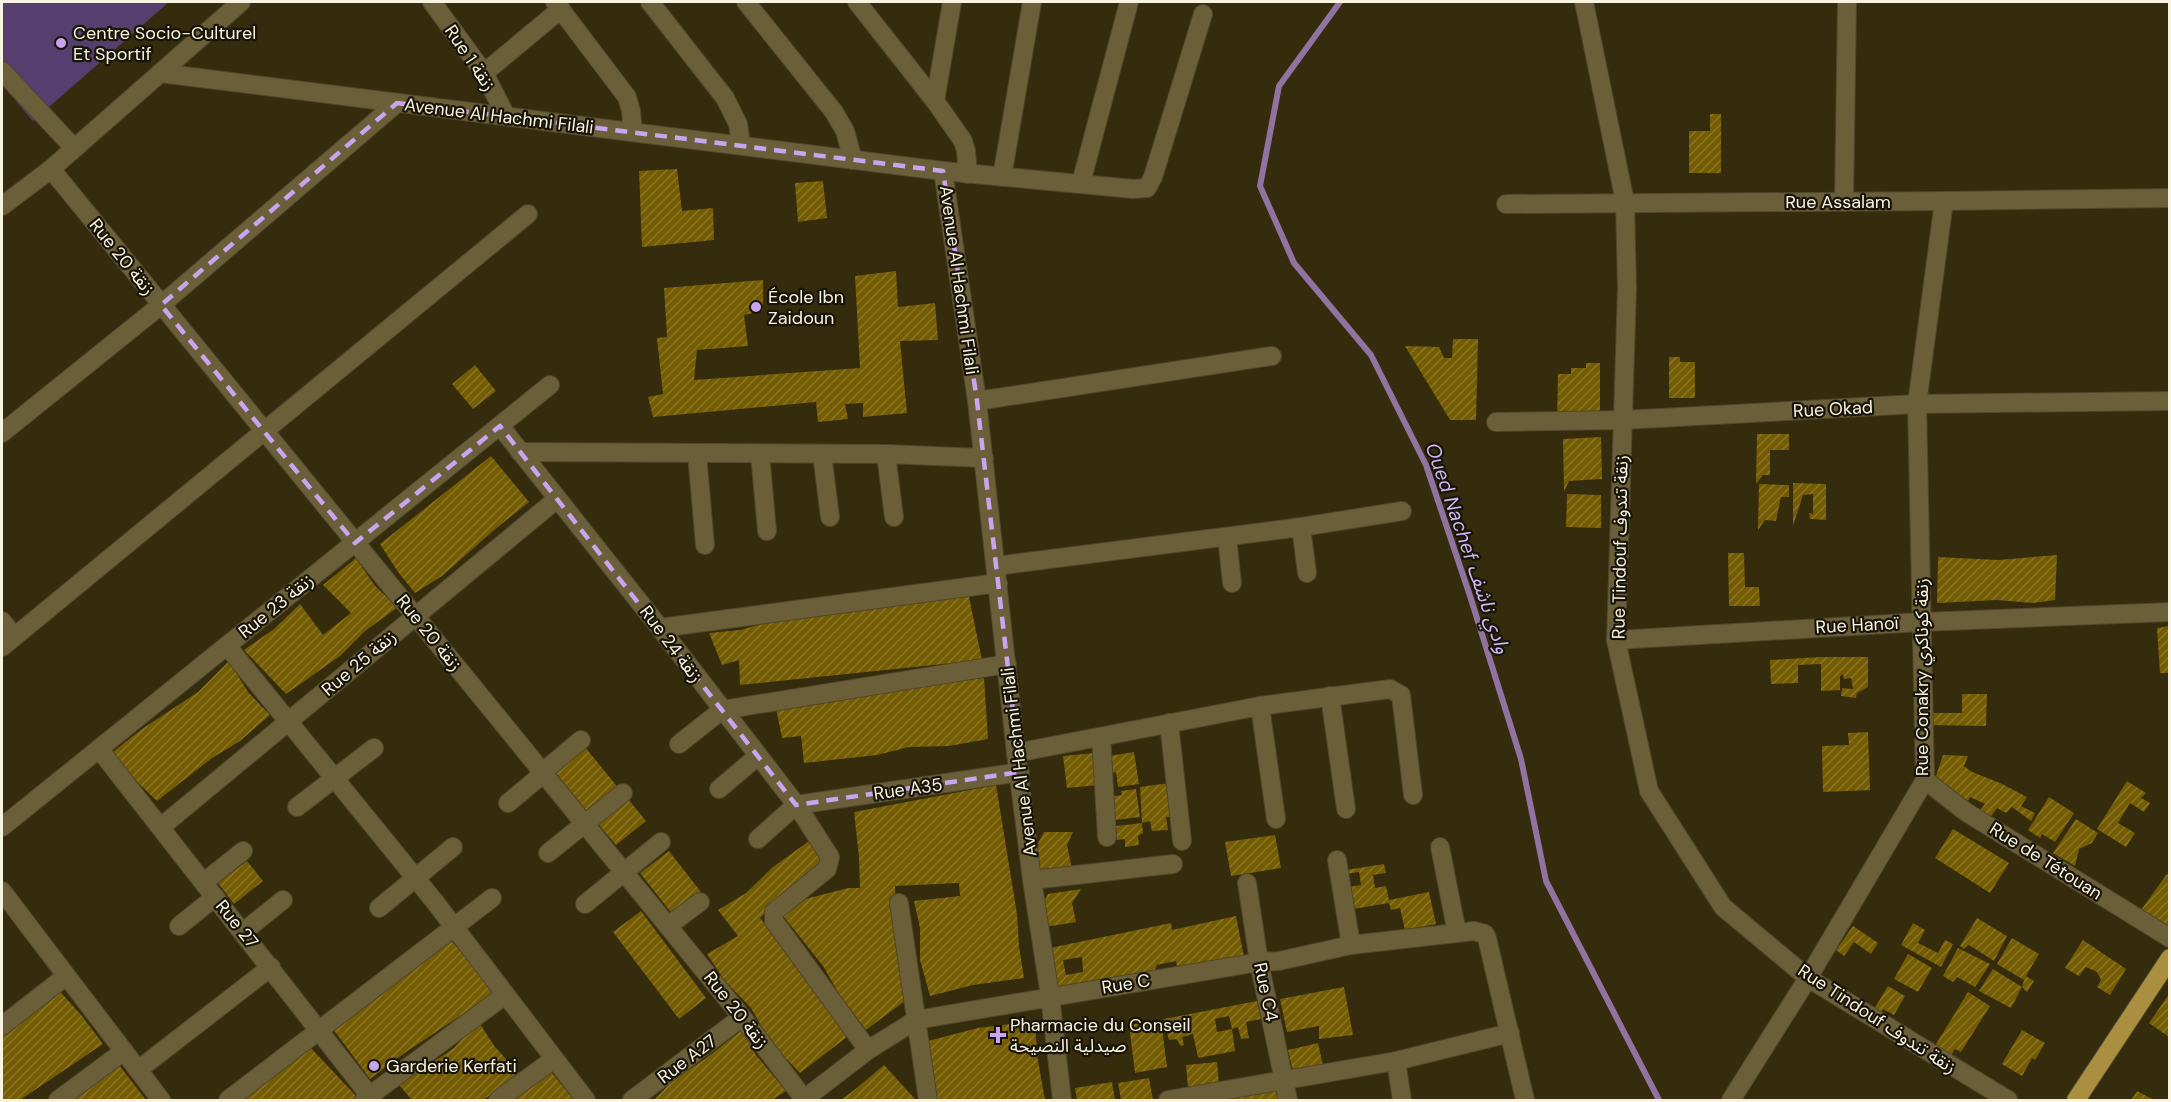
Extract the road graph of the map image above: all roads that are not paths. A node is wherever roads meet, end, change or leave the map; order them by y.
1 (241, 2) edge
2 (432, 2) edge
3 (650, 2) edge
4 (746, 2) edge
5 (857, 2) edge
6 (952, 2) edge
7 (1032, 2) edge
8 (1129, 2) edge
9 (1584, 2) edge
10 (1847, 2) edge
11 (558, 5) edge
12 (1203, 14) dead end
13 (2, 70) edge
14 (160, 72) junction
15 (484, 73) junction
16 (935, 101) junction
17 (397, 103) junction
18 (506, 116) junction
19 (633, 132) junction
20 (741, 145) junction
21 (74, 148) junction
22 (854, 160) junction
23 (51, 169) junction
24 (943, 171) junction
25 (968, 174) junction
26 (1002, 177) junction
27 (1081, 183) junction
28 (2169, 198) edge
29 (1944, 201) junction
30 (1625, 202) junction
31 (1844, 202) junction
32 (1506, 204) dead end
33 (2, 206) edge
34 (528, 214) dead end
35 (162, 305) junction
36 (1272, 356) dead end
37 (550, 385) dead end
38 (978, 401) junction
39 (2169, 401) edge
40 (1917, 404) junction
41 (1623, 420) junction
42 (1496, 422) dead end
43 (500, 426) junction
44 (265, 432) junction
45 (2, 433) edge
46 (520, 452) junction
47 (697, 454) junction
48 (760, 454) junction
49 (822, 454) junction
50 (886, 454) junction
51 (984, 458) junction
52 (556, 499) junction
53 (1402, 511) dead end
54 (830, 517) dead end
55 (894, 517) dead end
56 (1301, 527) junction
57 (767, 531) dead end
58 (1227, 537) junction
59 (355, 543) junction
60 (705, 545) dead end
61 (1307, 573) dead end
62 (997, 574) junction
63 (1232, 584) dead end
64 (2169, 612) edge
65 (415, 616) junction
66 (2, 621) edge
67 (1922, 622) junction
68 (660, 628) junction
69 (1616, 640) junction
70 (8, 641) edge
71 (226, 646) junction
72 (1007, 664) junction
73 (1330, 696) junction
74 (1260, 706) junction
75 (722, 710) junction
76 (287, 722) junction
77 (1169, 723) junction
78 (1101, 737) junction
79 (581, 740) dead end
80 (679, 744) dead end
81 (374, 748) dead end
82 (99, 749) junction
83 (1016, 753) junction
84 (758, 756) junction
85 (1020, 772) junction
86 (543, 773) junction
87 (335, 778) junction
88 (1925, 780) junction
89 (719, 789) dead end
90 (623, 793) dead end
91 (1413, 795) dead end
92 (508, 803) dead end
93 (796, 805) junction
94 (297, 807) dead end
95 (1346, 809) dead end
96 (1276, 819) dead end
97 (585, 824) junction
98 (2, 827) edge
99 (161, 828) junction
100 (1107, 837) dead end
101 (758, 840) dead end
102 (1182, 841) dead end
103 (661, 842) dead end
104 (453, 847) dead end
105 (1440, 847) dead end
106 (243, 852) dead end
107 (548, 853) dead end
108 (1337, 860) dead end
109 (1173, 864) dead end
110 (624, 872) junction
111 (415, 878) junction
112 (1032, 880) junction
113 (204, 882) junction
114 (1247, 883) dead end
115 (2, 891) edge
116 (215, 897) junction
117 (492, 898) dead end
118 (283, 900) dead end
119 (700, 902) dead end
120 (899, 903) dead end
121 (585, 904) dead end
122 (379, 908) dead end
123 (179, 926) dead end
124 (668, 926) junction
125 (454, 927) junction
126 (243, 932) junction
127 (1466, 932) junction
128 (2169, 938) edge
129 (1351, 945) junction
130 (1259, 962) junction
131 (271, 967) junction
132 (2167, 967) edge
133 (66, 976) junction
134 (1808, 978) junction
135 (505, 995) junction
136 (1050, 996) junction
137 (742, 1017) junction
138 (916, 1020) junction
139 (2, 1026) edge
140 (319, 1029) junction
141 (1510, 1033) junction
142 (868, 1050) junction
143 (124, 1051) junction
144 (554, 1059) junction
145 (1396, 1061) junction
146 (138, 1070) junction
147 (1284, 1079) junction
148 (369, 1099) edge
149 (804, 1100) edge
150 (1172, 1100) edge
151 (58, 1101) edge
152 (161, 1101) edge
153 (228, 1101) edge
154 (498, 1101) edge
155 (586, 1101) edge
156 (632, 1101) edge
157 (928, 1101) edge
158 (1062, 1101) edge
159 (1288, 1101) edge
160 (1402, 1101) edge
161 (1525, 1101) edge
162 (1731, 1101) edge
163 (2008, 1101) edge
164 (2076, 1101) edge

1 - 14 street
2 - 15 street, Rue 1 زنقة
3 - 20 street
4 - 22 street
5 - 16 street
6 - 16 street
7 - 26 street
8 - 27 street
9 - 30 street, Rue Tindouf زنقة تندوف
10 - 31 street
11 - 15 street
11 - 19 street
12 - 27 street
13 - 21 street
14 - 17 street, Avenue Al Hachmi Filali
14 - 21 street
15 - 18 street, Rue 1 زنقة
16 - 25 street
17 - 18 street, Avenue Al Hachmi Filali
17 - 35 street
18 - 19 street, Avenue Al Hachmi Filali
19 - 20 street, Avenue Al Hachmi Filali
20 - 22 street, Avenue Al Hachmi Filali
21 - 23 street
22 - 24 street, Avenue Al Hachmi Filali
23 - 33 street
23 - 35 street, Rue 20 زنقة
24 - 25 street
24 - 38 street, Avenue Al Hachmi Filali
25 - 26 street
26 - 27 street
28 - 29 street, Rue Assalam
29 - 31 street, Rue Assalam
29 - 40 street, Rue Conakry زنقة كوناكري
30 - 31 street, Rue Assalam
30 - 32 street, Rue Assalam
30 - 41 street, Rue Tindouf زنقة تندوف
34 - 44 street
35 - 44 street, Rue 20 زنقة
35 - 45 street
36 - 38 street
37 - 43 street, Rue 23 زنقة
38 - 51 street, Avenue Al Hachmi Filali
39 - 40 street, Rue Okad
40 - 41 street, Rue Okad
40 - 67 street, Rue Conakry زنقة كوناكري
41 - 42 street, Rue Okad
41 - 69 street, Rue Tindouf زنقة تندوف
43 - 46 street, Rue 24 زنقة
43 - 59 street, Rue 23 زنقة
44 - 59 street, Rue 20 زنقة
44 - 70 street
46 - 47 street
46 - 52 street, Rue 24 زنقة
47 - 48 street
47 - 60 street
48 - 49 street
48 - 57 street
49 - 50 street
49 - 54 street
50 - 51 street
50 - 55 street
51 - 62 street, Avenue Al Hachmi Filali
52 - 65 street, Rue 25 زنقة
52 - 68 street, Rue 24 زنقة
53 - 56 street
56 - 58 street
56 - 61 street
58 - 62 street
58 - 63 street
59 - 65 street, Rue 20 زنقة
59 - 71 street, Rue 23 زنقة
62 - 68 street
62 - 72 street, Avenue Al Hachmi Filali
64 - 67 street, Rue Hanoï
65 - 76 street, Rue 25 زنقة
65 - 86 street, Rue 20 زنقة
66 - 70 street
67 - 69 street, Rue Hanoï
67 - 88 street, Rue Conakry زنقة كوناكري
68 - 75 street, Rue 24 زنقة
69 - 134 street, Rue Tindouf زنقة تندوف
71 - 76 street
71 - 82 street, Rue 23 زنقة
72 - 75 street
72 - 83 street, Avenue Al Hachmi Filali
73 - 74 street
73 - 91 street
73 - 95 street
74 - 77 street
74 - 96 street
75 - 80 street
75 - 84 street, Rue 24 زنقة
76 - 87 street
76 - 99 street, Rue 25 زنقة
77 - 78 street
77 - 102 street
78 - 83 street
78 - 100 street
79 - 86 street
81 - 87 street
82 - 98 street, Rue 23 زنقة
82 - 99 street, Rue 27
83 - 85 street, Avenue Al Hachmi Filali
84 - 89 street
84 - 93 street, Rue 24 زنقة
85 - 93 street, Rue A35
85 - 112 street, Avenue Al Hachmi Filali
86 - 92 street
86 - 97 street, Rue 20 زنقة
87 - 94 street
87 - 111 street
88 - 128 street, Rue de Tétouan
88 - 134 street, Rue Conakry زنقة كوناكري
90 - 97 street
93 - 101 street
93 - 142 street, Rue 24 زنقة
97 - 107 street
97 - 110 street, Rue 20 زنقة
99 - 113 street, Rue 27
103 - 110 street
104 - 111 street
105 - 127 street
106 - 113 street
108 - 129 street
109 - 112 street
110 - 121 street
110 - 124 street, Rue 20 زنقة
111 - 122 street
111 - 125 street
112 - 136 street, Avenue Al Hachmi Filali
113 - 116 street, Rue 27
114 - 130 street, Rue C4
115 - 133 street
116 - 123 street
116 - 126 street, Rue 27
117 - 125 street
118 - 126 street
119 - 124 street
120 - 138 street
124 - 137 street, Rue 20 زنقة
125 - 135 street
125 - 140 street
126 - 131 street, Rue 27
127 - 129 street, Rue C
127 - 141 street
129 - 130 street, Rue C
130 - 136 street, Rue C
130 - 147 street, Rue C4
131 - 140 street, Rue 27
131 - 146 street
132 - 164 main road
133 - 139 street
133 - 143 street
134 - 162 street, Rue Conakry زنقة كوناكري
134 - 163 street, Rue Tindouf زنقة تندوف
135 - 144 street
135 - 148 street
136 - 138 street, Rue C
136 - 158 street, Avenue Al Hachmi Filali
137 - 149 street, Rue 20 زنقة
137 - 156 street, Rue A27
138 - 142 street, Rue C
138 - 157 street
140 - 148 street, Rue 27
140 - 153 street
141 - 145 street
141 - 161 street
142 - 149 street, Rue C
143 - 146 street
143 - 151 street
144 - 154 street
144 - 155 street
145 - 147 street
145 - 160 street
146 - 152 street
147 - 150 street
147 - 159 street, Rue C4

